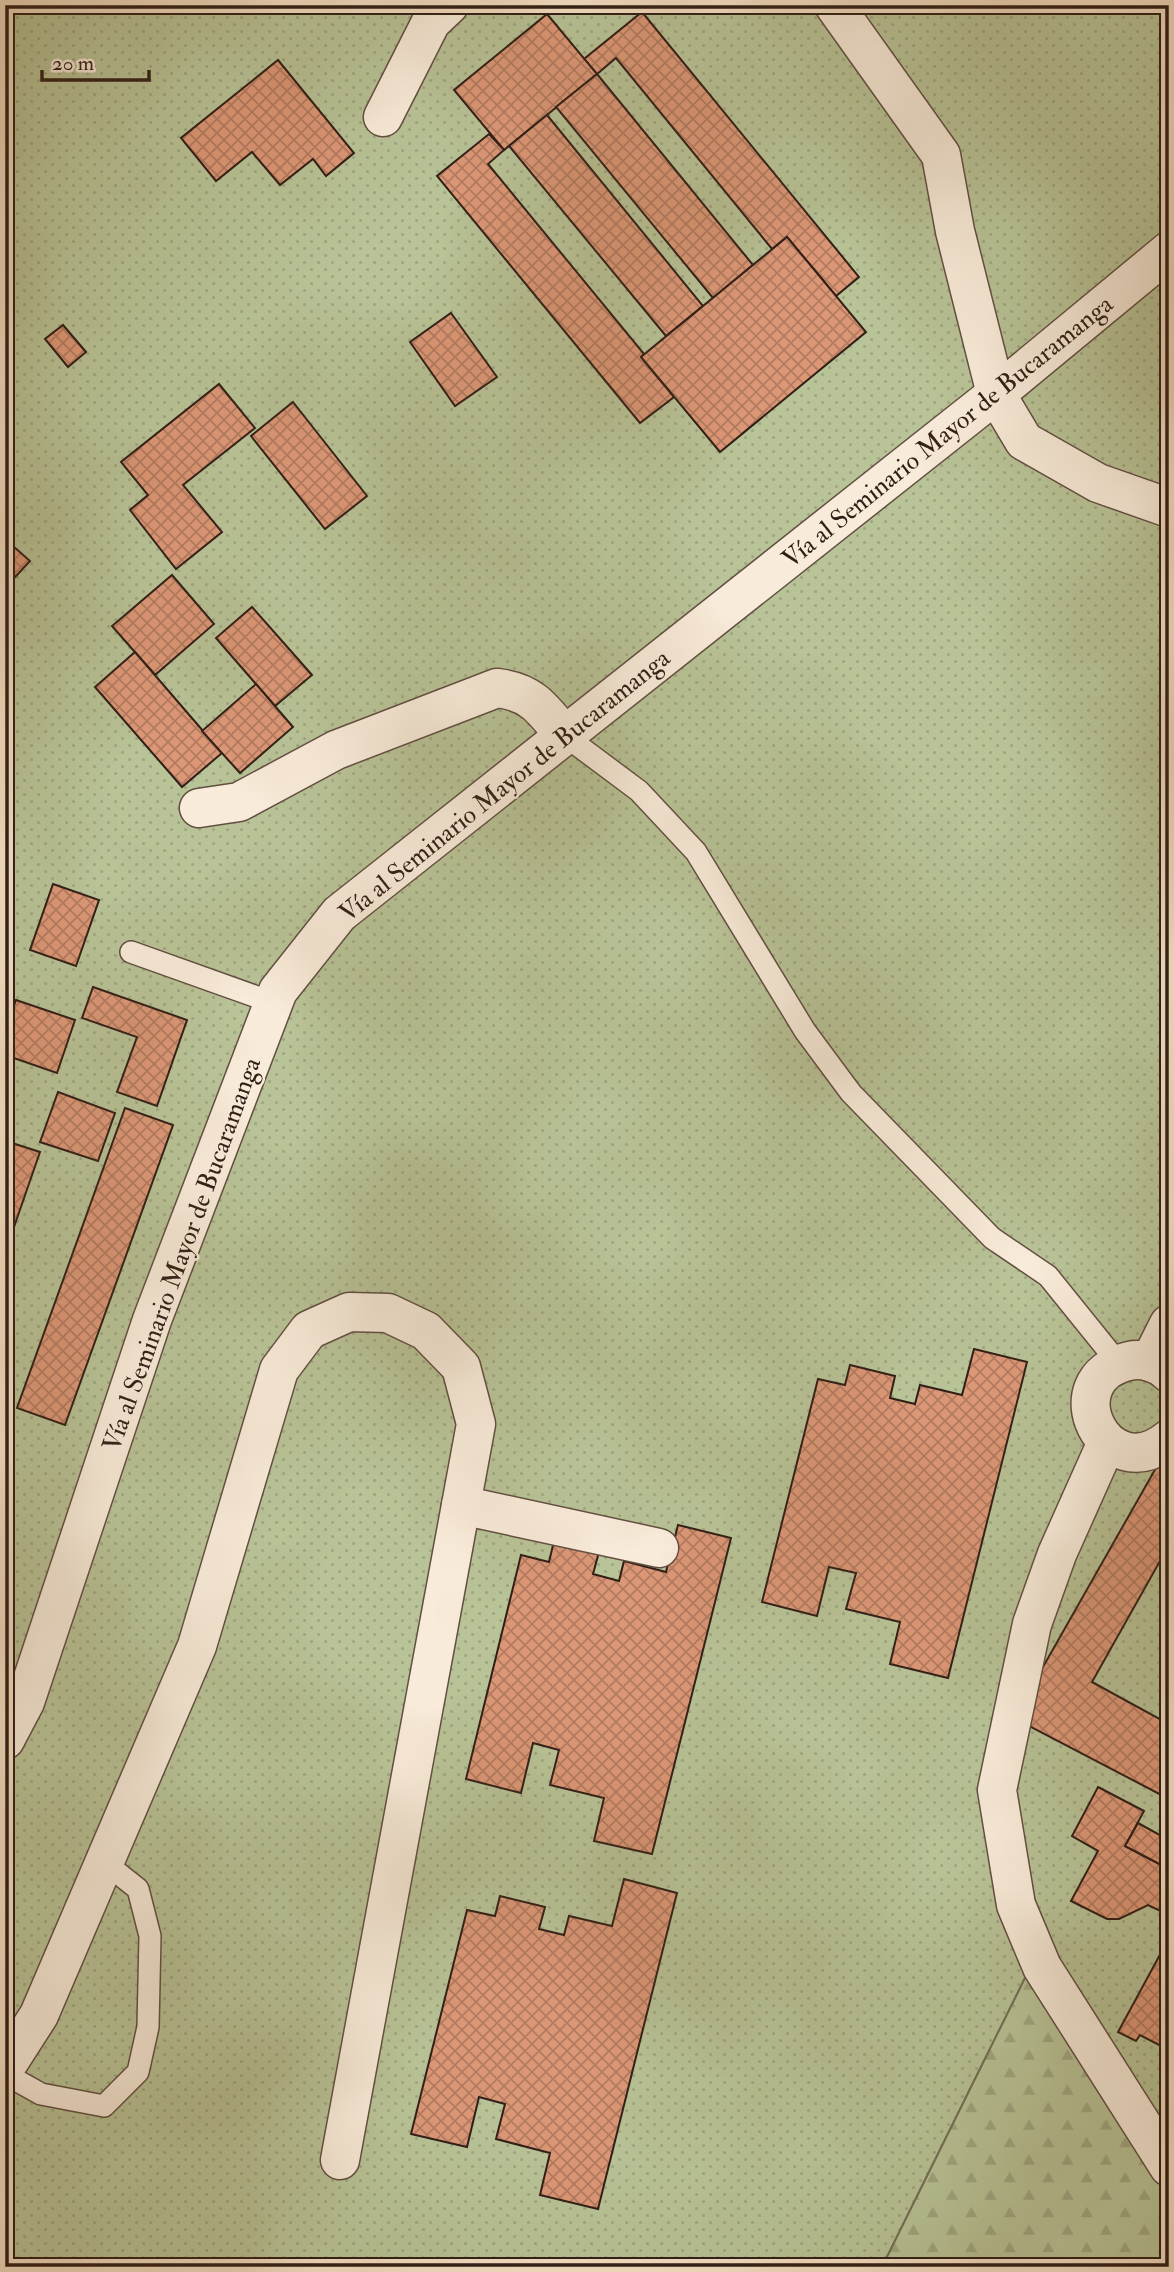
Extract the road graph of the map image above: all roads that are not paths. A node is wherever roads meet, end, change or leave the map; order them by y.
1 (449, 5) edge
2 (834, 5) edge
3 (383, 117) dead end
4 (1169, 251) edge
5 (996, 394) junction
6 (1169, 508) edge
7 (564, 735) junction
8 (200, 808) dead end
9 (131, 952) dead end
10 (274, 1003) junction
11 (1169, 1324) edge
12 (1146, 1366) edge
13 (1169, 1439) edge
14 (1107, 1442) junction
15 (461, 1505) junction
16 (659, 1548) dead end
17 (5, 1740) edge
18 (104, 1862) junction
19 (5, 2068) edge
20 (5, 2074) edge
21 (340, 2160) dead end
22 (1169, 2167) edge

1 - 3 street
2 - 5 street
4 - 5 street, Vía al Seminario Mayor de Bucaramanga
5 - 6 street
5 - 7 street, Vía al Seminario Mayor de Bucaramanga
7 - 8 street
7 - 10 street, Vía al Seminario Mayor de Bucaramanga
7 - 12 lane
9 - 10 lane
10 - 17 street, Vía al Seminario Mayor de Bucaramanga
11 - 12 street
12 - 14 street
13 - 14 street
14 - 22 street
15 - 16 street
15 - 18 street
15 - 21 street
18 - 19 street
18 - 20 lane

